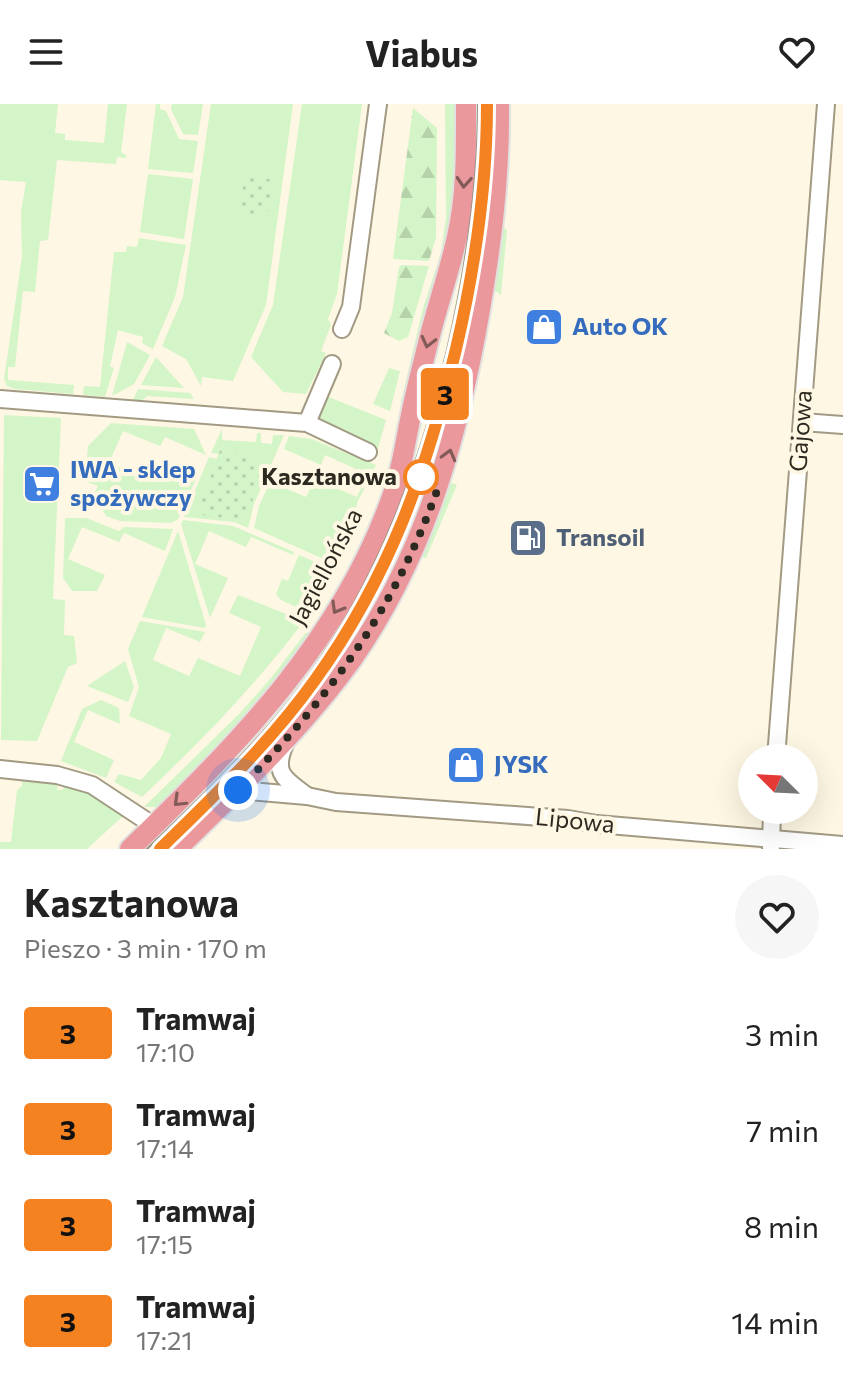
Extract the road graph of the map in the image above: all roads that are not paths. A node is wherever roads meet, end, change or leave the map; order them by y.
1 (378, 104) edge
2 (466, 104) edge
3 (499, 104) edge
4 (826, 104) edge
5 (342, 329) dead end
6 (332, 364) dead end
7 (0, 399) edge
8 (802, 422) junction
9 (307, 423) junction
10 (843, 425) edge
11 (368, 452) dead end
12 (285, 742) junction
13 (777, 744) edge
14 (0, 769) edge
15 (238, 790) junction
16 (307, 796) junction
17 (772, 824) edge
18 (154, 826) junction
19 (771, 844) edge
20 (843, 845) edge
21 (130, 849) edge
22 (177, 849) edge

1 - 5 street
2 -> 18 main road, Jagiellońska
12 -> 3 main road
4 - 8 street, Gajowa
6 - 9 street
7 - 9 street
8 - 10 street
8 - 13 street, Gajowa
9 - 11 street
12 - 15 main road
12 - 16 street
14 - 18 street
15 - 16 street, Lipowa
15 - 22 main road
16 - 19 street, Lipowa
17 - 19 street
18 - 21 main road, Jagiellońska
19 - 20 street, Lipowa

